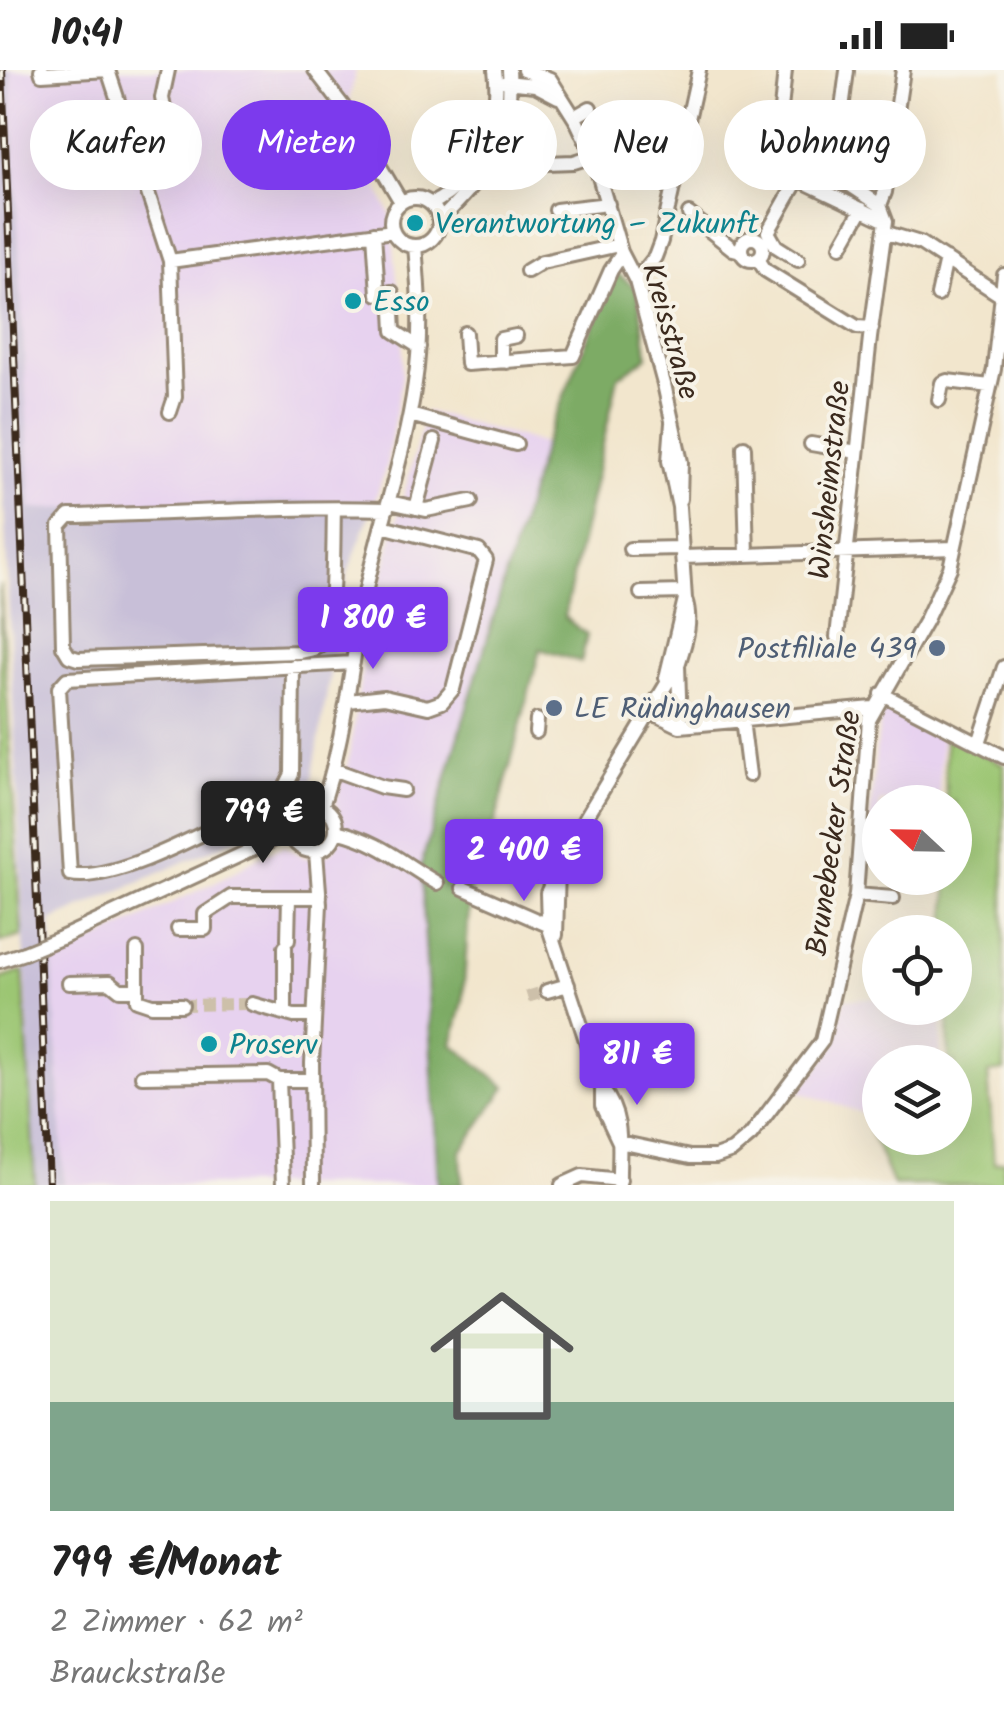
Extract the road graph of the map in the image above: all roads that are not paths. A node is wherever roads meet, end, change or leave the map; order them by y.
1 (41, 70) edge
2 (108, 70) edge
3 (168, 70) edge
4 (315, 70) edge
5 (524, 70) edge
6 (699, 70) edge
7 (784, 70) edge
8 (903, 70) edge
9 (846, 71) edge
10 (502, 74) edge
11 (560, 98) junction
12 (118, 100) edge
13 (162, 100) edge
14 (337, 100) edge
15 (782, 100) edge
16 (843, 100) edge
17 (577, 115) edge
18 (574, 117) junction
19 (577, 124) edge
20 (391, 184) edge
21 (146, 190) edge
22 (603, 190) edge
23 (858, 190) edge
24 (402, 202) junction
25 (431, 204) junction
26 (608, 204) junction
27 (880, 205) junction
28 (862, 209) junction
29 (556, 210) dead end
30 (689, 214) dead end
31 (438, 221) junction
32 (887, 227) junction
33 (393, 232) junction
34 (374, 233) junction
35 (415, 246) junction
36 (841, 246) dead end
37 (621, 250) junction
38 (741, 251) junction
39 (758, 259) junction
40 (946, 259) junction
41 (798, 260) dead end
42 (170, 261) junction
43 (532, 272) dead end
44 (1004, 275) edge
45 (636, 281) junction
46 (1000, 294) junction
47 (938, 295) dead end
48 (872, 328) junction
49 (465, 333) dead end
50 (516, 336) dead end
51 (419, 347) junction
52 (508, 362) junction
53 (999, 371) edge
54 (990, 386) junction
55 (939, 400) dead end
56 (170, 412) dead end
57 (410, 415) junction
58 (434, 441) dead end
59 (516, 444) dead end
60 (810, 444) dead end
61 (744, 447) dead end
62 (857, 452) junction
63 (471, 501) dead end
64 (388, 505) junction
65 (334, 508) junction
66 (416, 508) junction
67 (382, 526) junction
68 (954, 548) junction
69 (630, 549) dead end
70 (682, 552) junction
71 (846, 552) junction
72 (747, 555) junction
73 (641, 593) dead end
74 (685, 595) junction
75 (838, 637) dead end
76 (353, 663) junction
77 (678, 665) junction
78 (293, 666) junction
79 (1004, 667) edge
80 (666, 681) junction
81 (882, 694) junction
82 (348, 700) junction
83 (873, 708) junction
84 (648, 711) junction
85 (742, 720) junction
86 (680, 726) junction
87 (979, 744) junction
88 (1004, 757) edge
89 (335, 770) junction
90 (749, 774) dead end
91 (404, 790) dead end
92 (322, 806) junction
93 (336, 831) junction
94 (290, 832) junction
95 (316, 852) junction
96 (437, 883) dead end
97 (462, 888) dead end
98 (856, 894) junction
99 (289, 897) junction
100 (320, 897) junction
101 (894, 898) dead end
102 (552, 926) junction
103 (178, 930) dead end
104 (137, 950) dead end
105 (0, 961) edge
106 (69, 982) dead end
107 (568, 986) junction
108 (138, 990) junction
109 (547, 992) tunnel mouth
110 (252, 1004) tunnel mouth
111 (182, 1005) tunnel mouth
112 (285, 1012) junction
113 (313, 1016) junction
114 (142, 1076) dead end
115 (278, 1080) junction
116 (312, 1080) junction
117 (619, 1142) junction
118 (614, 1182) edge
119 (283, 1185) edge
120 (314, 1185) edge
121 (562, 1185) edge

1 - 2 street
2 - 12 street
3 - 13 street
4 - 14 street
5 - 11 street, Kreisstraße
6 - 45 street
7 - 15 street
8 - 27 street
9 - 16 street
10 - 11 street
10 - 25 street
10 - 31 street
11 - 18 street, Kreisstraße
17 - 18 street
18 - 19 street, Kreisstraße
20 - 24 street
21 - 42 street
22 - 26 street, Kreisstraße
23 - 27 street
24 - 25 street
24 - 33 street
25 - 31 street
26 - 29 street
26 - 37 street, Kreisstraße
27 - 32 street, Winsheimstraße
28 - 32 street
28 - 36 street
28 - 41 street
30 - 38 street
31 - 35 street
32 - 40 street
32 - 48 street, Winsheimstraße
33 - 34 street
33 - 35 street
34 - 42 street
34 - 51 street
35 - 51 street
37 - 43 street
37 - 45 street, Kreisstraße
37 - 52 street, Kreisstraße
38 - 39 street
38 - 39 street
39 - 48 street
40 - 46 street
40 - 47 street
42 - 56 street
44 - 46 street, Brunebecker Straße
45 - 70 street, Kreisstraße
46 - 53 street, Brunebecker Straße
48 - 62 street, Winsheimstraße
49 - 52 street
50 - 52 street
51 - 57 street
53 - 54 street, Brunebecker Straße
54 - 55 street
54 - 68 street, Brunebecker Straße
57 - 59 street
57 - 64 street
58 - 66 street
60 - 62 street
61 - 72 street
62 - 71 street, Winsheimstraße
63 - 66 street
64 - 65 street
64 - 66 street
64 - 67 street
65 - 65 street
67 - 76 street
67 - 82 street
68 - 71 street
68 - 81 street, Brunebecker Straße
69 - 70 street
70 - 72 street
70 - 74 street, Kreisstraße
71 - 72 street
71 - 75 street, Winsheimstraße
73 - 74 street
74 - 77 street, Kreisstraße
74 - 80 street, Kreisstraße
76 - 78 street
76 - 82 street
77 - 80 street, Kreisstraße
77 - 86 street
78 - 78 street
79 - 87 street
80 - 84 street, Kreisstraße
81 - 83 street, Brunebecker Straße
81 - 87 street
82 - 89 street
83 - 85 street
83 - 98 street, Brunebecker Straße
84 - 86 street
84 - 102 street, Kreisstraße
85 - 86 street
85 - 90 street
87 - 88 street
89 - 91 street
89 - 92 street
92 - 93 street
92 - 94 street
93 - 95 street
93 - 96 street
94 - 95 street
94 - 105 street, bridge
95 - 100 street
97 - 102 street
98 - 101 street
98 - 117 street, Brunebecker Straße
99 - 100 street
99 - 103 street
99 - 112 street
100 - 113 street
102 - 107 street
104 - 108 street
106 - 108 street
107 - 109 street
107 - 117 street
108 - 111 street
110 - 112 street
112 - 113 street
113 - 116 street
114 - 115 street
115 - 116 street
115 - 119 street
116 - 120 street
117 - 118 street
118 - 121 street

